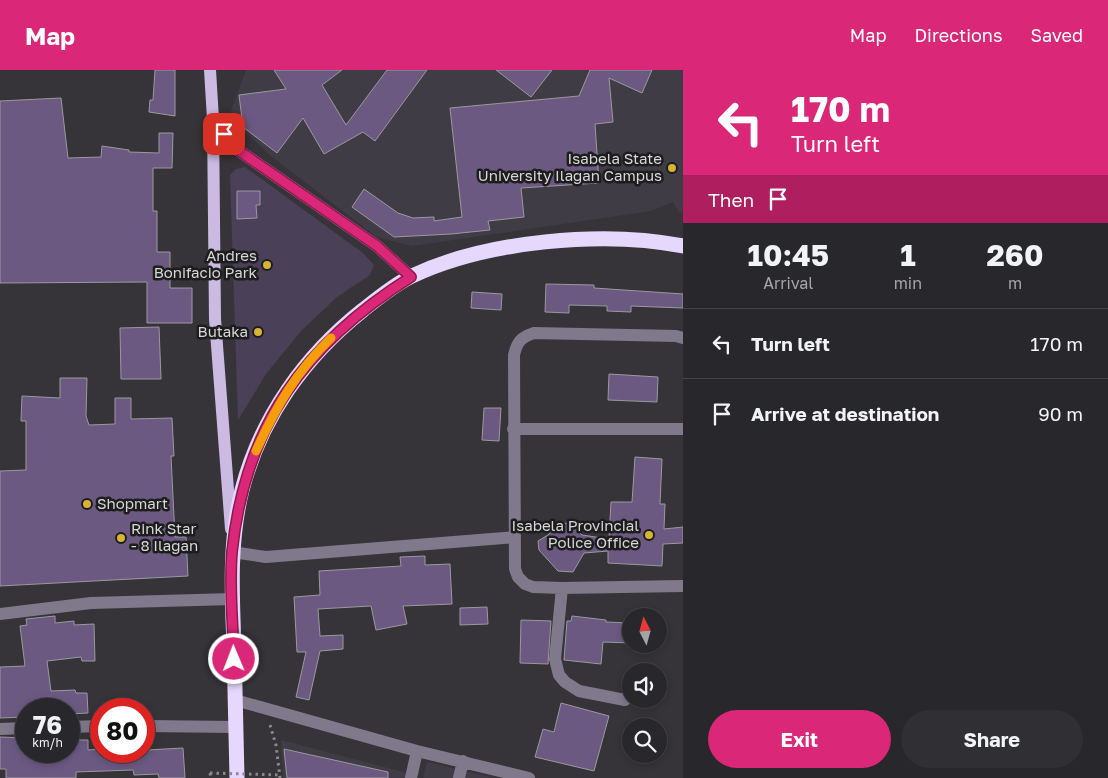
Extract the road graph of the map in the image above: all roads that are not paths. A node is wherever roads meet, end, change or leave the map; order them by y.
1 (210, 70) edge
2 (213, 119) junction
3 (683, 246) edge
4 (411, 277) junction
5 (683, 338) edge
6 (513, 429) junction
7 (683, 429) edge
8 (515, 537) junction
9 (232, 552) junction
10 (683, 586) edge
11 (562, 588) junction
12 (232, 599) junction
13 (0, 614) edge
14 (622, 699) edge
15 (235, 700) junction
16 (155, 726) edge
17 (235, 727) junction
18 (15, 728) edge
19 (0, 729) edge
20 (417, 751) junction
21 (463, 762) junction
22 (237, 778) edge
23 (412, 778) edge
24 (460, 778) edge
25 (529, 778) edge

1 - 2 main road
2 - 4 main road
2 - 9 main road
3 - 4 highway
4 - 9 highway
5 - 6 street
6 - 7 street
6 - 8 street
8 - 9 street
8 - 11 street
9 - 12 highway
10 - 11 street
11 - 14 street
12 - 13 street
12 - 15 highway
15 - 17 highway
15 - 20 street
16 - 17 street
17 - 22 highway
18 - 19 street
20 - 21 street
20 - 23 street
21 - 24 street
21 - 25 street

